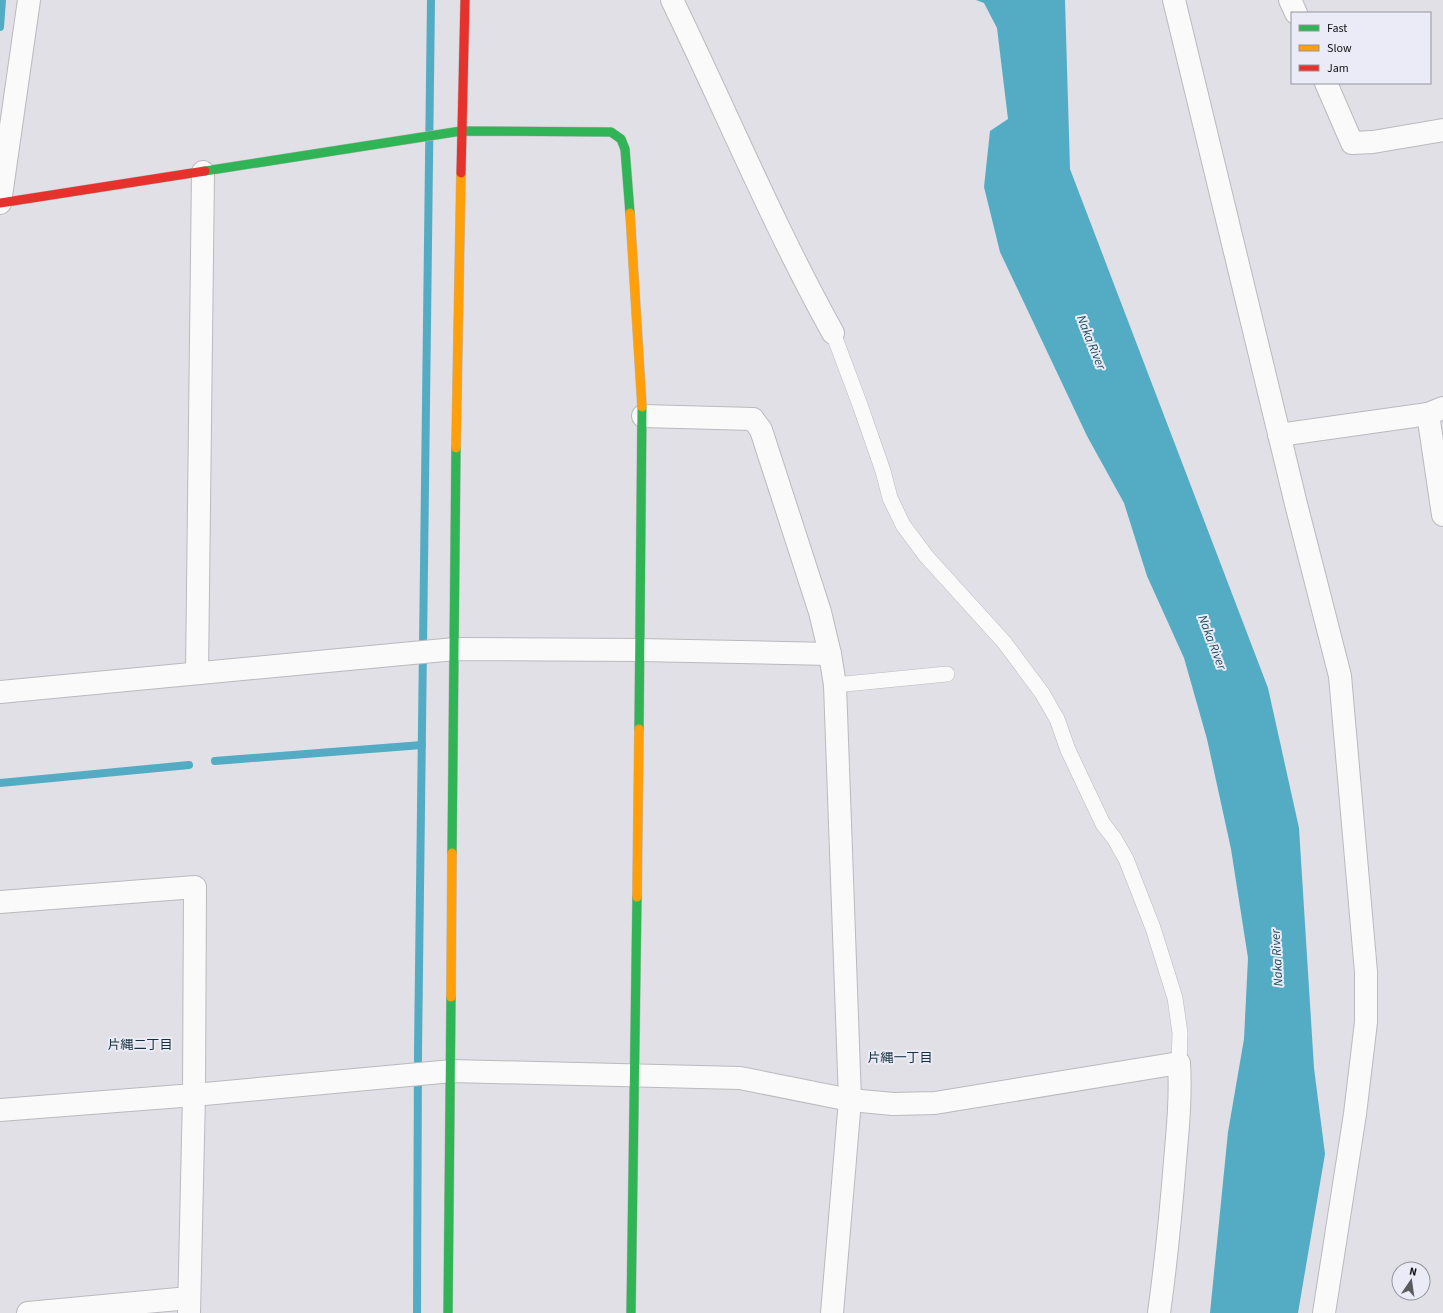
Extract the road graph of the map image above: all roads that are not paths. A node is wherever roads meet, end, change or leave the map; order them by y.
1 (29, 0) edge
2 (465, 0) edge
3 (672, 0) edge
4 (1174, 0) edge
5 (1290, 0) edge
6 (1296, 12) edge
7 (1326, 84) edge
8 (1443, 130) edge
9 (461, 131) junction
10 (203, 172) junction
11 (0, 204) edge
12 (833, 333) joint
13 (1436, 411) edge
14 (643, 416) junction
15 (1279, 435) junction
16 (1443, 515) edge
17 (455, 650) junction
18 (640, 650) junction
19 (830, 654) junction
20 (197, 674) junction
21 (947, 674) dead end
22 (835, 685) junction
23 (0, 692) edge
24 (0, 902) edge
25 (1179, 1063) junction
26 (452, 1071) junction
27 (634, 1075) junction
28 (194, 1095) junction
29 (850, 1100) junction
30 (0, 1110) edge
31 (189, 1305) edge
32 (28, 1313) edge
33 (448, 1313) edge
34 (631, 1313) edge
35 (832, 1313) edge
36 (1159, 1313) edge
37 (1324, 1313) edge

1 - 11 street
2 - 9 street
3 - 12 street
4 - 15 street
5 - 6 street
7 - 8 street
9 - 10 street
9 - 14 street
9 - 17 street
10 - 11 street
10 - 20 street
12 - 25 lane
13 - 15 street
13 - 16 street
14 - 18 street
14 - 19 street
15 - 37 street
17 - 18 street
17 - 20 street
17 - 26 street
18 - 19 street
18 - 27 street
19 - 22 street
20 - 23 street
21 - 22 lane
22 - 29 street
24 - 28 street
25 - 29 street
25 - 36 street
26 - 27 street
26 - 28 street
26 - 33 street
27 - 29 street
27 - 34 street
28 - 30 street
28 - 31 street
29 - 35 street
31 - 32 street

